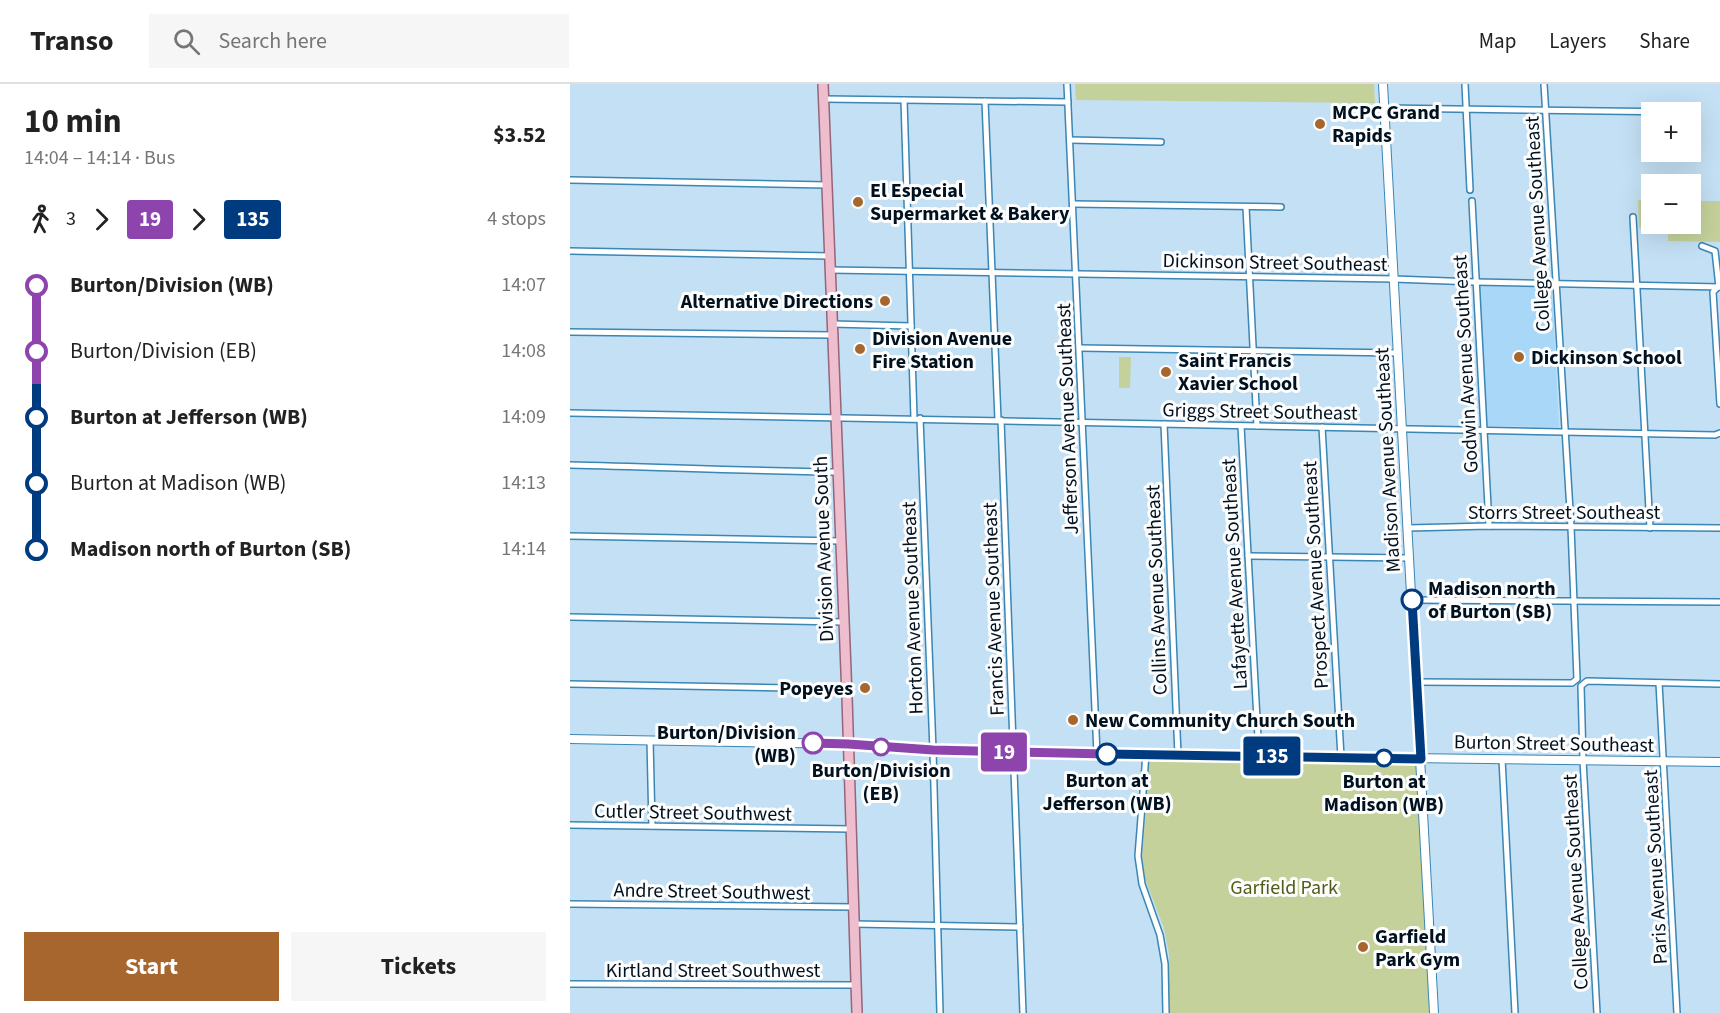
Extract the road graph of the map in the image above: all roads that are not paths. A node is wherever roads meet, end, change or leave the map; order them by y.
1 (823, 84) edge
2 (1068, 84) edge
3 (1383, 84) edge
4 (1465, 84) edge
5 (1544, 84) edge
6 (824, 99) junction
7 (904, 100) junction
8 (985, 101) junction
9 (1068, 102) junction
10 (1384, 108) junction
11 (1466, 109) junction
12 (1546, 110) junction
13 (1641, 111) edge
14 (1070, 140) junction
15 (1161, 142) dead end
16 (570, 180) edge
17 (827, 185) junction
18 (1470, 190) dead end
19 (1472, 201) dead end
20 (1073, 204) junction
21 (1246, 207) junction
22 (1281, 207) dead end
23 (1633, 217) dead end
24 (1702, 246) dead end
25 (570, 251) edge
26 (830, 256) junction
27 (830, 270) junction
28 (909, 271) junction
29 (992, 272) junction
30 (1076, 274) junction
31 (1250, 278) junction
32 (1394, 279) junction
33 (1475, 282) junction
34 (1556, 283) junction
35 (1637, 285) junction
36 (1720, 287) edge
37 (832, 324) junction
38 (912, 326) junction
39 (570, 332) edge
40 (833, 335) junction
41 (1080, 348) junction
42 (1253, 351) junction
43 (1398, 353) junction
44 (1720, 404) edge
45 (570, 413) edge
46 (836, 417) junction
47 (917, 418) junction
48 (1000, 420) junction
49 (1082, 422) junction
50 (1164, 424) junction
51 (1240, 426) junction
52 (1257, 426) junction
53 (1322, 427) junction
54 (1402, 430) junction
55 (1483, 431) junction
56 (1565, 432) junction
57 (1720, 433) edge
58 (1645, 434) junction
59 (570, 465) edge
60 (838, 472) junction
61 (1489, 526) junction
62 (1571, 527) junction
63 (1408, 528) junction
64 (1650, 528) junction
65 (1720, 528) edge
66 (570, 536) edge
67 (840, 541) junction
68 (1248, 556) junction
69 (1329, 556) junction
70 (1409, 558) junction
71 (1412, 600) junction
72 (1575, 602) junction
73 (1720, 602) edge
74 (570, 617) edge
75 (843, 622) junction
76 (1417, 682) junction
77 (1659, 683) junction
78 (570, 684) edge
79 (1720, 684) edge
80 (846, 689) junction
81 (570, 739) edge
82 (650, 740) junction
83 (848, 744) junction
84 (933, 750) junction
85 (1014, 752) junction
86 (1097, 754) junction
87 (1146, 754) junction
88 (1178, 755) junction
89 (1259, 756) junction
90 (1341, 757) junction
91 (1421, 759) junction
92 (1502, 759) junction
93 (1583, 760) junction
94 (1664, 761) junction
95 (1720, 762) edge
96 (570, 825) edge
97 (652, 826) junction
98 (851, 829) junction
99 (570, 904) edge
100 (853, 907) junction
101 (854, 924) junction
102 (937, 925) junction
103 (1020, 927) junction
104 (570, 984) edge
105 (855, 985) junction
106 (857, 1013) edge
107 (940, 1013) edge
108 (1023, 1013) edge
109 (1166, 1013) edge
110 (1434, 1013) edge
111 (1515, 1013) edge
112 (1597, 1013) edge
113 (1677, 1013) edge

1 - 6 main road, Division Avenue South
2 - 9 street, Jefferson Avenue Southeast
3 - 10 main road, Madison Avenue Southeast
4 - 11 street
5 - 12 street, College Avenue Southeast
6 - 7 street
6 - 17 main road, Division Avenue South
7 - 8 street
7 - 28 street, Horton Avenue Southeast
8 - 9 street
8 - 29 street, Francis Avenue Southeast
9 - 14 street, Jefferson Avenue Southeast
10 - 11 street
10 - 32 main road, Madison Avenue Southeast
11 - 12 street
11 - 18 street
12 - 13 street
12 - 34 street, College Avenue Southeast
14 - 15 street
14 - 20 street, Jefferson Avenue Southeast
16 - 17 street
17 - 26 main road, Division Avenue South
19 - 33 street, Godwin Avenue Southeast
20 - 21 street
20 - 30 street, Jefferson Avenue Southeast
21 - 22 street
21 - 31 street
23 - 35 street
24 - 36 street
25 - 26 street
26 - 27 main road, Division Avenue South
27 - 28 street, Dickinson Street Southeast
27 - 37 main road, Division Avenue South
28 - 29 street, Dickinson Street Southeast
28 - 38 street, Horton Avenue Southeast
29 - 30 street, Dickinson Street Southeast
29 - 48 street, Francis Avenue Southeast
30 - 31 street, Dickinson Street Southeast
30 - 41 street, Jefferson Avenue Southeast
31 - 32 street, Dickinson Street Southeast
31 - 42 street
32 - 33 street, Dickinson Street Southeast
32 - 43 main road, Madison Avenue Southeast
33 - 34 street, Dickinson Street Southeast
33 - 55 street, Godwin Avenue Southeast
34 - 35 street, Dickinson Street Southeast
34 - 56 street, College Avenue Southeast
35 - 36 street, Dickinson Street Southeast
35 - 58 street
36 - 44 street
37 - 38 street
37 - 40 main road, Division Avenue South
38 - 47 street, Horton Avenue Southeast
39 - 40 street
40 - 46 main road, Division Avenue South
41 - 42 street
41 - 49 street, Jefferson Avenue Southeast
42 - 43 street
42 - 52 street
43 - 54 main road, Madison Avenue Southeast
45 - 46 street, Griggs Street Southeast
46 - 47 street, Griggs Street Southeast
46 - 60 main road, Division Avenue South
47 - 48 street, Griggs Street Southeast
47 - 84 street, Horton Avenue Southeast
48 - 49 street, Griggs Street Southeast
48 - 85 street, Francis Avenue Southeast
49 - 50 street, Griggs Street Southeast
49 - 86 street, Jefferson Avenue Southeast
50 - 51 street, Griggs Street Southeast
50 - 88 street, Collins Avenue Southeast
51 - 52 street, Griggs Street Southeast
51 - 68 street, Lafayette Avenue Southeast
52 - 53 street, Griggs Street Southeast
53 - 54 street, Griggs Street Southeast
53 - 69 street, Prospect Avenue Southeast
54 - 55 street, Griggs Street Southeast
54 - 63 main road, Madison Avenue Southeast
55 - 56 street, Griggs Street Southeast
55 - 61 street, Godwin Avenue Southeast
56 - 58 street, Griggs Street Southeast
56 - 62 street, College Avenue Southeast
57 - 58 street, Griggs Street Southeast
58 - 64 street
59 - 60 street
60 - 67 main road, Division Avenue South
61 - 62 street, Storrs Street Southeast
61 - 63 street, Storrs Street Southeast
62 - 64 street, Storrs Street Southeast
62 - 72 street, College Avenue Southeast
63 - 70 main road, Madison Avenue Southeast
64 - 65 street, Storrs Street Southeast
66 - 67 street
67 - 75 main road, Division Avenue South
68 - 69 street
68 - 89 street, Lafayette Avenue Southeast
69 - 70 street
69 - 90 street, Prospect Avenue Southeast
70 - 71 main road, Madison Avenue Southeast
71 - 72 street
71 - 76 main road, Madison Avenue Southeast
72 - 73 street
72 - 76 street, College Avenue Southeast
74 - 75 street
75 - 80 main road, Division Avenue South
76 - 91 main road, Madison Avenue Southeast
77 - 79 street
77 - 93 street, College Avenue Southeast
77 - 94 street, Paris Avenue Southeast
78 - 80 street
80 - 83 main road, Division Avenue South
81 - 82 main road, Burton Street Southeast
82 - 83 main road, Burton Street Southeast
82 - 97 street
83 - 84 main road, Burton Street Southeast
83 - 98 main road, Division Avenue South
84 - 85 main road, Burton Street Southeast
84 - 102 street, Horton Avenue Southeast
85 - 86 main road, Burton Street Southeast
85 - 103 street, Francis Avenue Southeast
86 - 87 main road, Burton Street Southeast
87 - 88 main road, Burton Street Southeast
87 - 109 street
88 - 89 main road, Burton Street Southeast
89 - 90 main road, Burton Street Southeast
90 - 91 main road, Burton Street Southeast
91 - 92 main road, Burton Street Southeast
91 - 110 main road, Madison Avenue Southeast
92 - 93 main road, Burton Street Southeast
92 - 111 street
93 - 94 main road, Burton Street Southeast
93 - 112 street, College Avenue Southeast
94 - 95 main road, Burton Street Southeast
94 - 113 street, Paris Avenue Southeast
96 - 97 street, Cutler Street Southwest
97 - 98 street, Cutler Street Southwest
98 - 100 main road, Division Avenue South
99 - 100 street, Andre Street Southwest
100 - 101 main road, Division Avenue South
101 - 102 street
101 - 105 main road, Division Avenue South
102 - 103 street
102 - 107 street, Horton Avenue Southeast
103 - 108 street, Francis Avenue Southeast
104 - 105 street, Kirtland Street Southwest
105 - 106 main road, Division Avenue South

